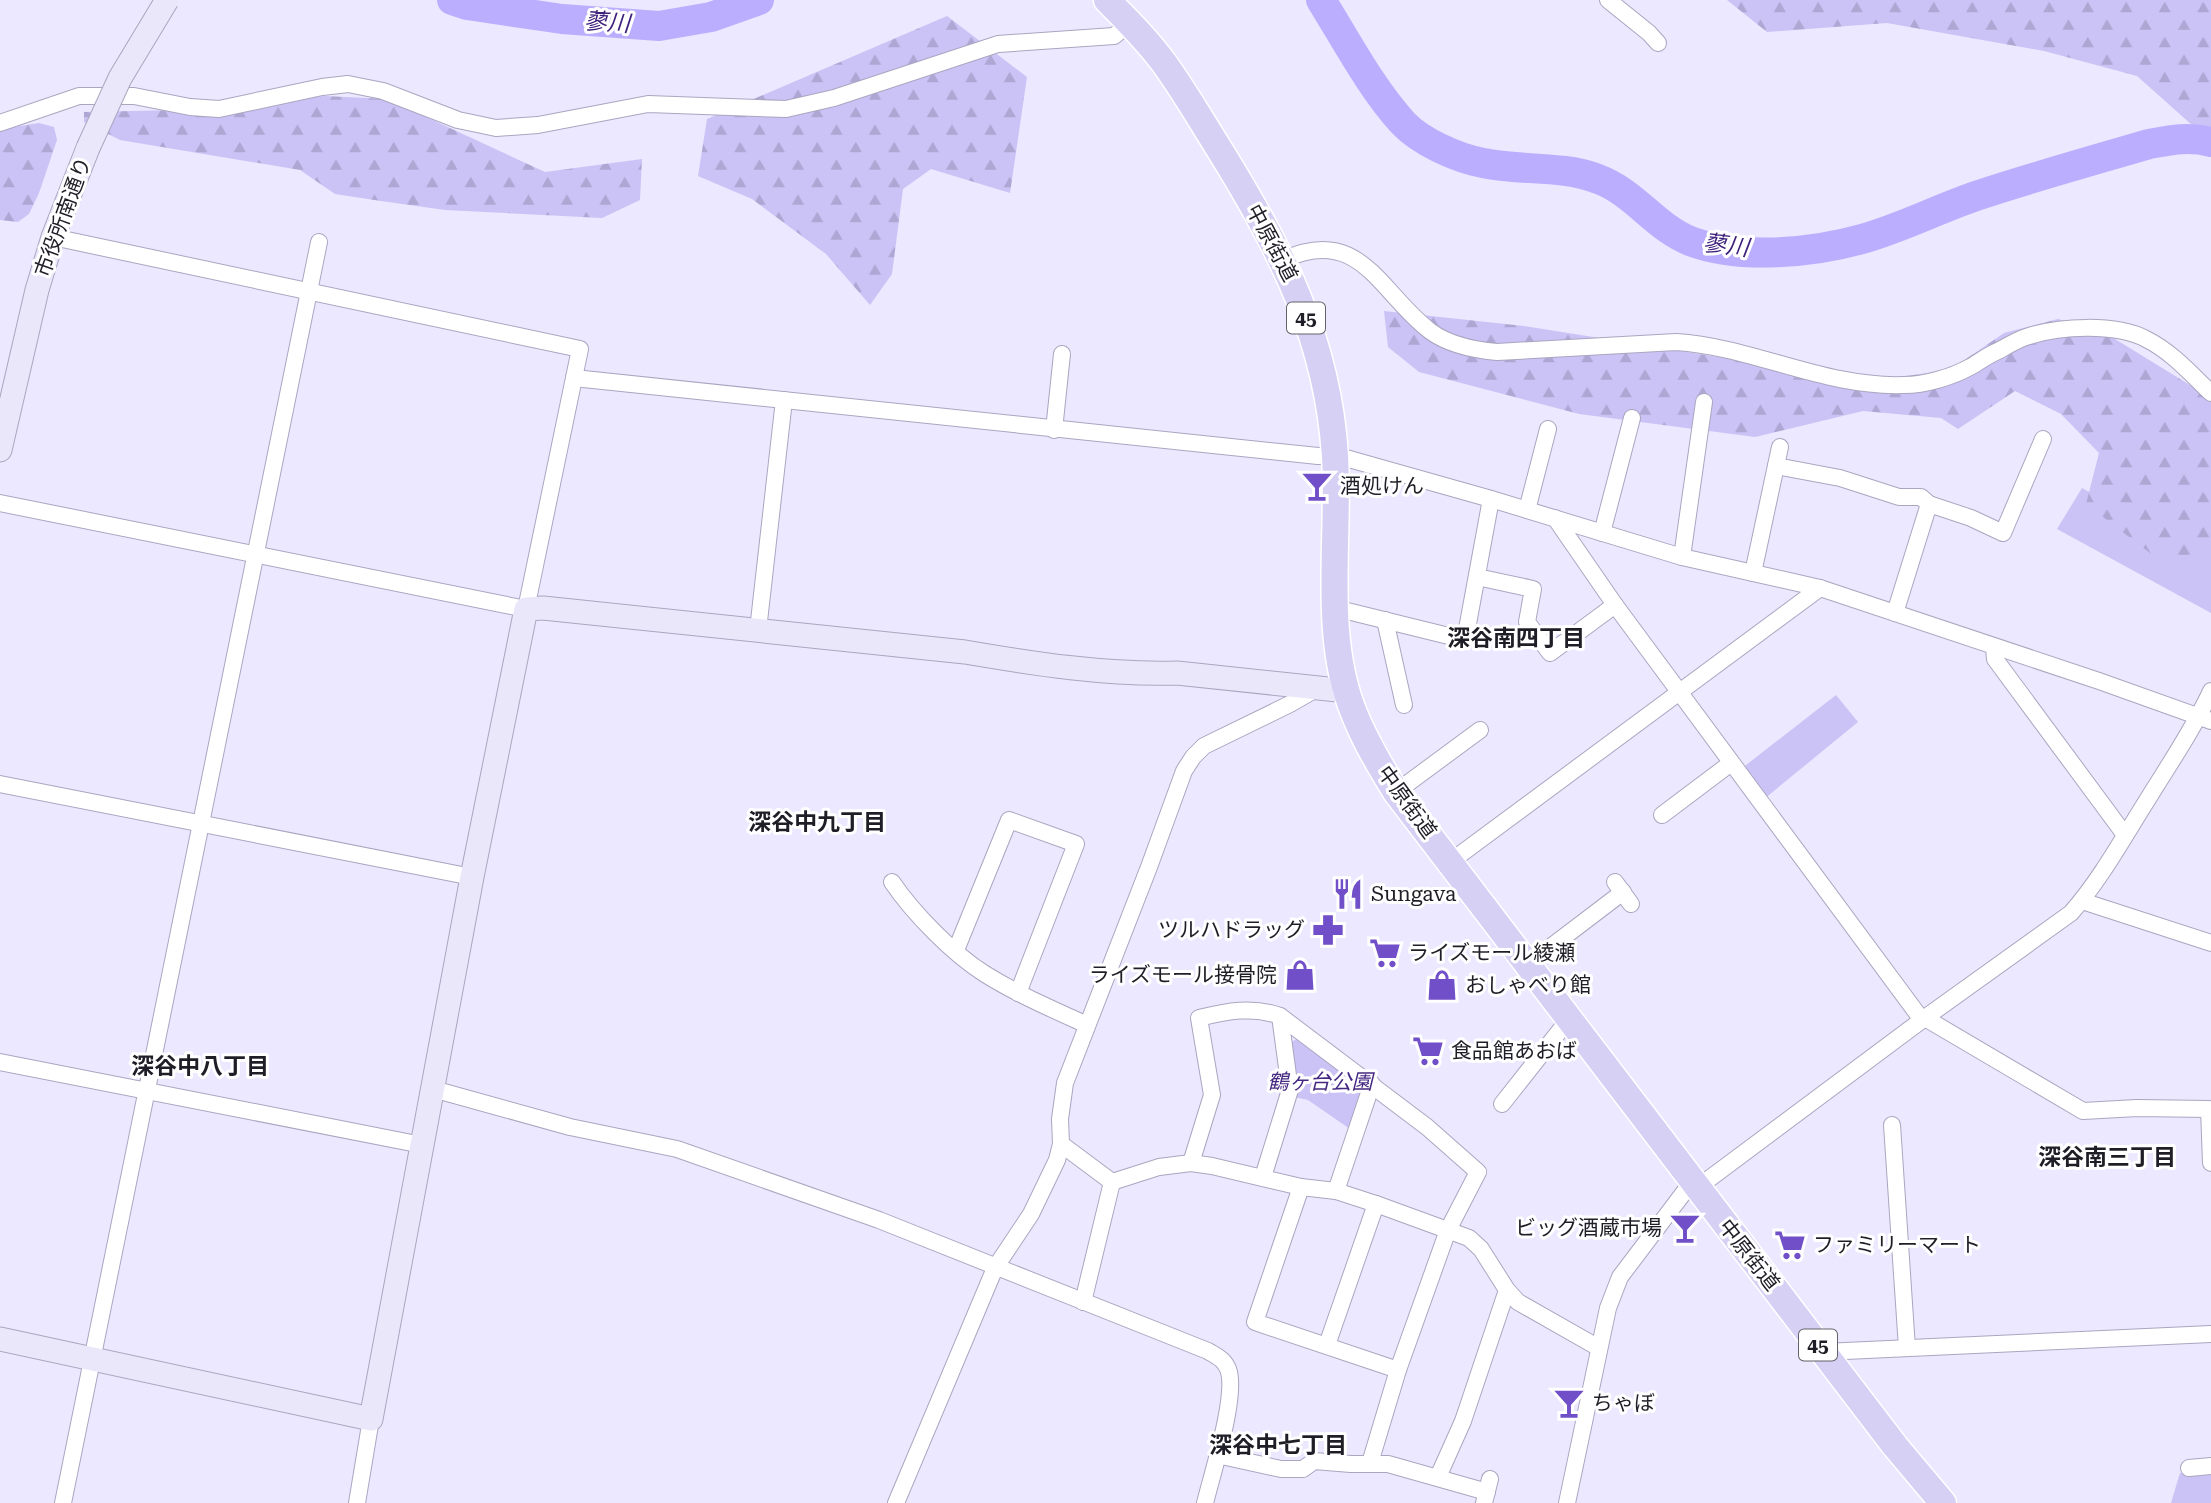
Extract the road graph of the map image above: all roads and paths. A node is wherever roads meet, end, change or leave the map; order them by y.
1 (167, 0) edge
2 (1107, 0) edge
3 (1608, 0) edge
4 (1130, 23) junction
5 (1658, 43) dead end
6 (0, 123) edge
7 (53, 237) junction
8 (319, 242) dead end
9 (1283, 260) junction
10 (310, 290) junction
11 (1062, 354) dead end
12 (574, 378) junction
13 (2211, 393) edge
14 (784, 400) junction
15 (1704, 402) dead end
16 (1632, 418) dead end
17 (1548, 429) dead end
18 (1054, 430) junction
19 (2043, 439) dead end
20 (1780, 447) dead end
21 (0, 450) edge
22 (1335, 456) junction
23 (1776, 466) junction
24 (1491, 499) junction
25 (0, 503) edge
26 (1929, 504) junction
27 (1527, 510) junction
28 (1555, 518) junction
29 (1602, 533) junction
30 (255, 554) junction
31 (1682, 557) junction
32 (1753, 573) junction
33 (1477, 577) junction
34 (1820, 588) junction
35 (1615, 605) junction
36 (1335, 608) junction
37 (526, 609) junction
38 (1895, 613) junction
39 (1385, 620) junction
40 (758, 630) junction
41 (1994, 647) junction
42 (1316, 689) junction
43 (1347, 691) junction
44 (2211, 691) edge
45 (1679, 693) junction
46 (1404, 705) dead end
47 (2205, 719) edge
48 (1480, 730) dead end
49 (1731, 763) junction
50 (0, 784) edge
51 (1396, 792) junction
52 (1662, 815) dead end
53 (202, 824) junction
54 (2125, 835) junction
55 (1450, 862) junction
56 (472, 877) junction
57 (892, 882) dead end
58 (1623, 893) dead end
59 (2082, 901) junction
60 (2211, 943) edge
61 (956, 950) junction
62 (1527, 965) junction
63 (1018, 993) junction
64 (1280, 1016) junction
65 (1569, 1019) junction
66 (1924, 1019) junction
67 (1087, 1025) junction
68 (0, 1062) edge
69 (1372, 1084) junction
70 (433, 1089) junction
71 (148, 1091) junction
72 (1502, 1104) dead end
73 (1892, 1125) dead end
74 (1061, 1144) junction
75 (422, 1145) junction
76 (1191, 1164) junction
77 (2211, 1164) edge
78 (1263, 1178) junction
79 (1112, 1182) junction
80 (1696, 1185) junction
81 (1301, 1187) junction
82 (1336, 1191) junction
83 (1376, 1204) junction
84 (1448, 1230) junction
85 (995, 1268) junction
86 (1507, 1290) junction
87 (1083, 1302) junction
88 (2211, 1334) edge
89 (0, 1339) edge
90 (1326, 1345) junction
91 (1599, 1348) junction
92 (1907, 1348) junction
93 (1824, 1352) junction
94 (92, 1358) junction
95 (1398, 1370) junction
96 (371, 1419) junction
97 (1217, 1454) junction
98 (1370, 1463) junction
99 (2211, 1466) edge
100 (2189, 1468) dead end
101 (1437, 1477) junction
102 (1487, 1491) edge
103 (63, 1503) edge
104 (357, 1503) edge
105 (896, 1503) edge
106 (1205, 1503) edge
107 (1567, 1503) edge
108 (1943, 1503) edge

1 - 7 street, 市役所南通り, bridge
2 - 4 main road, 中原街道 / 45
3 - 5 street
4 - 6 street
4 - 9 main road, 中原街道 / 45
7 - 10 street
7 - 21 street, 市役所南通り
8 - 10 street
9 - 13 street
9 - 22 main road, 中原街道 / 45
10 - 12 street
10 - 30 street
11 - 18 street
12 - 14 street
12 - 37 street
14 - 18 street
14 - 40 street
15 - 31 street
16 - 29 street
17 - 27 street
18 - 22 street
19 - 26 street
20 - 23 street
22 - 24 street
22 - 36 main road, 中原街道 / 45
23 - 26 street
23 - 32 street
24 - 27 street
24 - 33 street
25 - 30 street
26 - 38 street
27 - 28 street
28 - 29 street
28 - 35 street
29 - 31 street
30 - 37 street
30 - 53 street
31 - 32 street
32 - 34 street
33 - 35 street
33 - 39 street
34 - 38 street
34 - 45 street
35 - 45 street
36 - 39 street
36 - 43 main road, 中原街道 / 45
37 - 40 street
37 - 56 street
38 - 41 street
39 - 46 street
40 - 42 street
41 - 47 street
41 - 54 street
42 - 43 street
42 - 67 street
43 - 51 main road, 中原街道 / 45
44 - 47 street
45 - 49 street
45 - 55 street
47 - 54 street
48 - 51 street
49 - 52 street
49 - 66 street
50 - 53 street
51 - 55 main road, 中原街道 / 45
53 - 56 street
53 - 71 street
54 - 59 street
55 - 62 main road, 中原街道 / 45
56 - 70 street
57 - 61 street
58 - 62 street
59 - 60 street
59 - 66 street
61 - 63 street
61 - 63 street
62 - 65 main road, 中原街道 / 45
63 - 67 street
64 - 69 street
64 - 76 street
64 - 78 street
65 - 72 street
65 - 80 main road, 中原街道 / 45
66 - 77 street
66 - 80 street
67 - 74 street
68 - 71 street
69 - 82 street
69 - 84 street
70 - 75 street
70 - 85 street
71 - 75 street
71 - 94 street
73 - 92 street
74 - 79 street
74 - 85 street
75 - 96 street
76 - 78 street
76 - 79 street
78 - 81 street
79 - 87 street
80 - 91 street
80 - 93 main road, 中原街道 / 45
81 - 82 street
81 - 90 street
82 - 83 street
83 - 84 street
83 - 90 street
84 - 86 street
84 - 95 street
85 - 87 street
85 - 105 street
86 - 91 street
86 - 101 street
87 - 97 street
88 - 92 street
89 - 94 street
90 - 95 street
91 - 107 street
92 - 93 street
93 - 108 main road, 中原街道 / 45
94 - 96 street
94 - 103 street
95 - 98 street
96 - 104 street
97 - 98 street
97 - 106 street
98 - 101 street
99 - 100 street
101 - 102 street

